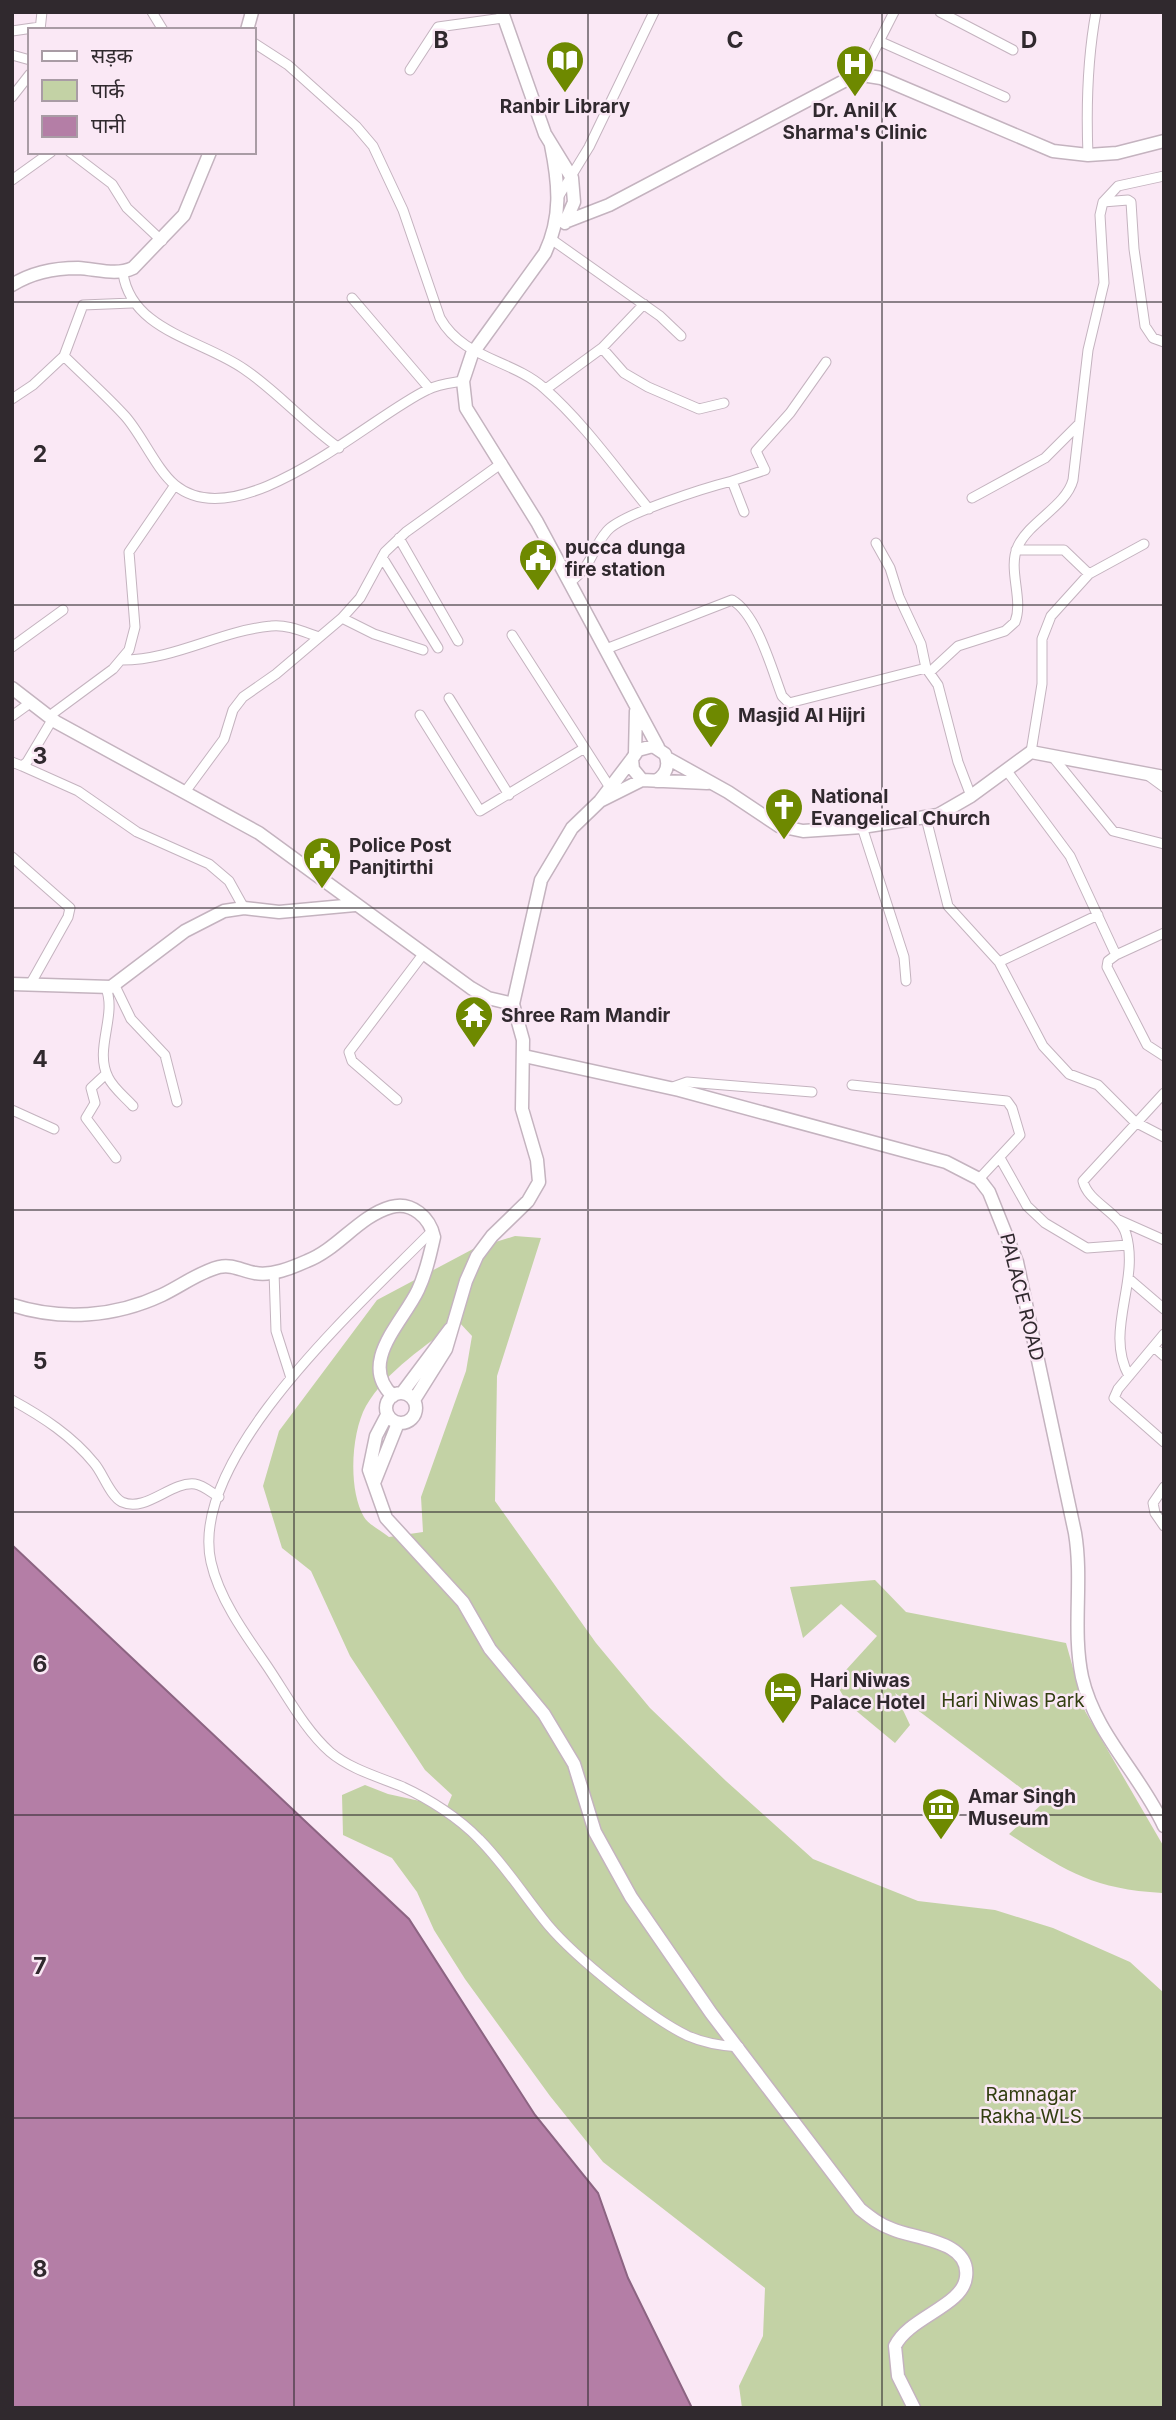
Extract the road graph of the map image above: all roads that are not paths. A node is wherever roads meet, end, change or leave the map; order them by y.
1 (152, 12) edge
2 (654, 12) edge
3 (894, 12) edge
4 (940, 12) edge
5 (1096, 12) edge
6 (503, 15) edge
7 (162, 28) edge
8 (879, 41) junction
9 (256, 44) edge
10 (1013, 50) dead end
11 (410, 70) dead end
12 (862, 75) junction
13 (28, 77) edge
14 (12, 97) edge
15 (1005, 97) dead end
16 (1164, 141) edge
17 (551, 145) junction
18 (48, 154) edge
19 (73, 154) edge
20 (209, 154) edge
21 (1088, 155) junction
22 (1164, 176) edge
23 (572, 178) junction
24 (12, 180) edge
25 (559, 197) junction
26 (1103, 202) junction
27 (565, 222) junction
28 (552, 236) junction
29 (162, 241) junction
30 (123, 273) junction
31 (12, 285) edge
32 (352, 298) dead end
33 (132, 303) junction
34 (643, 304) junction
35 (681, 336) dead end
36 (1164, 342) edge
37 (602, 348) junction
38 (478, 349) junction
39 (64, 356) junction
40 (826, 362) dead end
41 (463, 381) junction
42 (429, 388) junction
43 (546, 389) junction
44 (12, 399) edge
45 (724, 403) dead end
46 (472, 416) junction
47 (1077, 425) junction
48 (339, 448) junction
49 (502, 463) junction
50 (732, 481) junction
51 (175, 485) junction
52 (972, 498) dead end
53 (649, 509) junction
54 (744, 512) dead end
55 (399, 538) junction
56 (876, 543) dead end
57 (1144, 544) dead end
58 (1016, 550) junction
59 (382, 557) junction
60 (1089, 574) junction
61 (569, 583) junction
62 (63, 610) dead end
63 (342, 618) junction
64 (512, 635) dead end
65 (319, 637) junction
66 (458, 641) dead end
67 (12, 647) edge
68 (438, 648) dead end
69 (606, 649) junction
70 (423, 650) dead end
71 (122, 660) junction
72 (928, 670) junction
73 (12, 688) edge
74 (449, 698) dead end
75 (30, 703) junction
76 (636, 710) junction
77 (421, 715) dead end
78 (12, 716) edge
79 (50, 718) junction
80 (657, 747) junction
81 (583, 749) junction
82 (1031, 752) junction
83 (634, 756) junction
84 (1052, 756) junction
85 (667, 758) junction
86 (12, 762) edge
87 (22, 766) junction
88 (1007, 771) junction
89 (1149, 776) junction
90 (1164, 778) edge
91 (649, 780) junction
92 (710, 783) junction
93 (609, 786) junction
94 (1164, 787) edge
95 (184, 792) junction
96 (509, 795) junction
97 (971, 796) junction
98 (600, 801) junction
99 (926, 818) junction
100 (862, 827) junction
101 (1164, 844) edge
102 (12, 857) edge
103 (355, 905) junction
104 (244, 908) junction
105 (1098, 915) junction
106 (1164, 933) edge
107 (425, 953) junction
108 (1116, 955) junction
109 (999, 962) junction
110 (906, 981) dead end
111 (30, 983) junction
112 (12, 984) edge
113 (111, 987) junction
114 (513, 1004) junction
115 (524, 1056) junction
116 (1164, 1056) edge
117 (106, 1074) junction
118 (852, 1085) dead end
119 (670, 1088) junction
120 (812, 1092) dead end
121 (1164, 1093) edge
122 (397, 1100) dead end
123 (177, 1102) dead end
124 (134, 1106) dead end
125 (12, 1110) edge
126 (1135, 1122) junction
127 (54, 1129) dead end
128 (1164, 1136) edge
129 (117, 1158) dead end
130 (1000, 1158) junction
131 (979, 1179) junction
132 (1117, 1219) junction
133 (433, 1230) junction
134 (1164, 1240) edge
135 (1128, 1245) junction
136 (274, 1272) junction
137 (1129, 1279) junction
138 (12, 1305) edge
139 (1164, 1309) edge
140 (454, 1323) junction
141 (1164, 1334) edge
142 (1154, 1347) junction
143 (1164, 1356) edge
144 (1129, 1376) junction
145 (291, 1378) junction
146 (397, 1394) junction
147 (12, 1400) edge
148 (414, 1400) junction
149 (387, 1415) junction
150 (398, 1423) junction
151 (1164, 1441) edge
152 (374, 1483) junction
153 (1164, 1487) edge
154 (219, 1497) junction
155 (1164, 1527) edge
156 (1164, 1826) edge
157 (739, 2047) junction
158 (914, 2408) edge

1 - 7 street
2 - 23 street
3 - 8 street
4 - 10 street
5 - 21 street
6 - 11 street
6 - 17 main road
8 - 12 street
8 - 15 street
9 - 38 street
12 - 21 main road
12 - 27 main road
13 - 14 street
16 - 21 main road
17 - 23 main road
17 - 25 main road
18 - 24 street
19 - 29 street
20 - 29 main road
22 - 26 street
23 - 25 street
23 - 27 main road
25 - 28 main road
26 - 36 street
26 - 47 street
27 - 28 main road
28 - 34 street
28 - 38 main road
29 - 30 main road
30 - 31 main road
30 - 33 street
32 - 42 street
33 - 39 street
33 - 48 street
34 - 35 street
34 - 37 street
37 - 43 street
37 - 45 street
38 - 41 main road
38 - 43 street
38 - 46 main road
39 - 44 street
39 - 51 street
40 - 50 street
41 - 42 street
41 - 46 main road
42 - 48 street
43 - 53 street
46 - 49 main road
47 - 52 street
47 - 58 street
48 - 51 street
49 - 55 street
49 - 61 main road
50 - 53 street
50 - 54 street
51 - 71 street
53 - 61 street
55 - 59 street
55 - 66 street
56 - 72 street
57 - 60 street
58 - 60 street
58 - 72 street
59 - 63 street
59 - 68 street
60 - 82 street
61 - 69 main road
62 - 67 street
63 - 65 street
63 - 70 street
64 - 81 street
65 - 71 street
65 - 95 street
69 - 72 street
69 - 76 main road
71 - 79 street
72 - 97 street
73 - 75 main road
74 - 96 street
75 - 78 street
75 - 79 main road
76 - 80 main road
76 - 83 main road
77 - 96 street
79 - 87 street
79 - 95 main road
80 - 83 main road
80 - 85 main road
81 - 93 street
81 - 96 street
82 - 84 main road
82 - 88 main road
83 - 91 main road
83 - 93 main road
84 - 89 main road
84 - 101 street
85 - 91 main road
85 - 92 main road
86 - 87 street
87 - 104 street
88 - 97 main road
88 - 105 street
89 - 90 main road
89 - 94 street
91 - 92 main road
91 - 98 main road
92 - 100 main road
93 - 98 main road
95 - 103 main road
97 - 99 main road
98 - 114 main road
99 - 100 main road
99 - 109 street
100 - 110 street
102 - 111 street
103 - 104 main road
103 - 107 main road
104 - 113 main road
105 - 108 street
105 - 109 street
106 - 108 street
107 - 114 main road
107 - 122 street
108 - 116 street
109 - 126 street
111 - 112 main road
111 - 113 main road
113 - 117 street
113 - 123 street
114 - 115 main road
115 - 119 main road, PALACE ROAD
115 - 140 main road
117 - 124 street
117 - 129 street
118 - 130 street
119 - 120 street
119 - 131 main road, PALACE ROAD
121 - 126 street
125 - 127 street
126 - 128 street
126 - 132 street
130 - 131 street
130 - 135 street
131 - 156 main road, PALACE ROAD
132 - 134 street
132 - 135 street
133 - 136 main road
133 - 145 street
133 - 146 main road
135 - 137 street
136 - 138 main road
136 - 145 street
137 - 139 street
137 - 144 street
140 - 146 main road
140 - 148 main road
141 - 142 street
142 - 143 street
142 - 144 street
144 - 151 street
145 - 154 street
146 - 148 main road
146 - 149 main road
147 - 154 street
148 - 150 main road
149 - 150 main road
149 - 152 main road
150 - 152 main road
152 - 157 main road
153 - 155 street
154 - 157 street
157 - 158 main road

